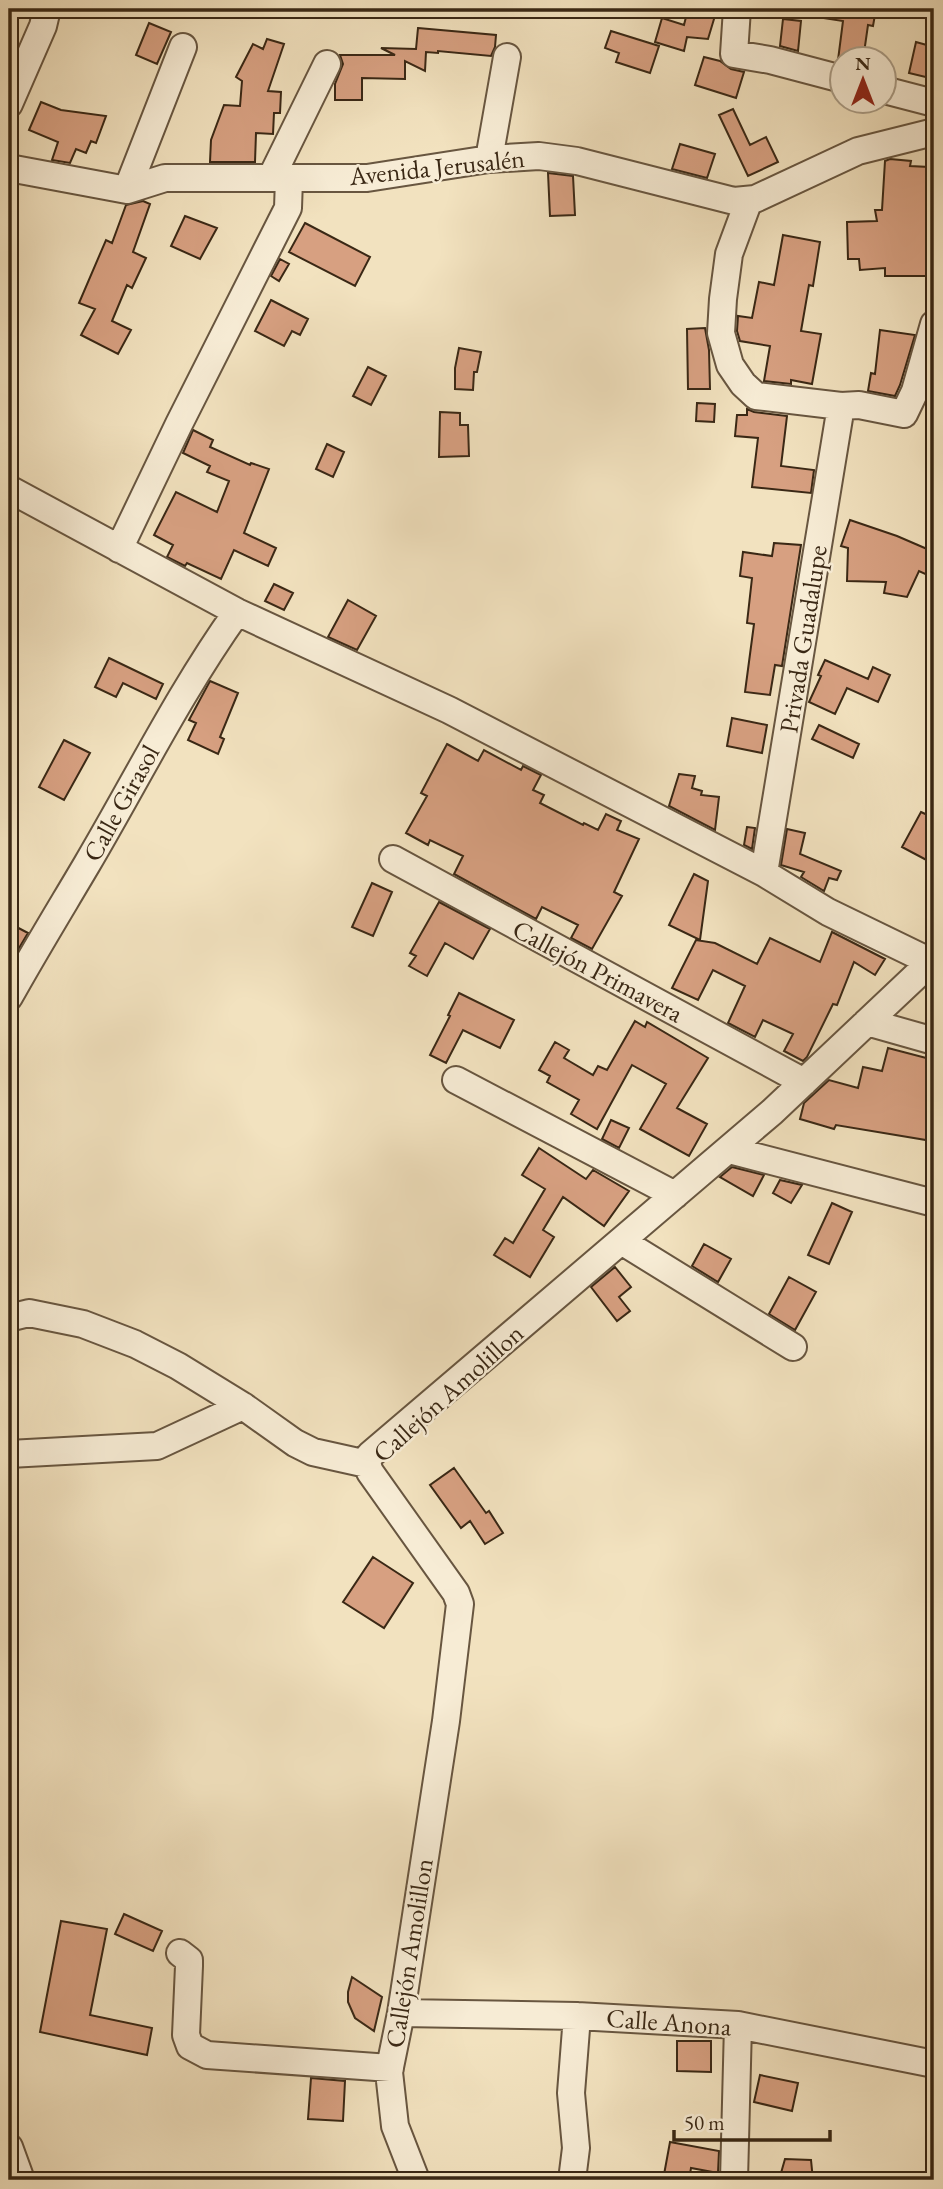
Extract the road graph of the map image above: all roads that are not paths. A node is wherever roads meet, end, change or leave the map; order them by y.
1 (47, 9) edge
2 (737, 9) edge
3 (183, 47) dead end
4 (507, 57) dead end
5 (327, 64) dead end
6 (828, 75) edge
7 (898, 94) edge
8 (934, 103) edge
9 (9, 104) edge
10 (934, 132) edge
11 (489, 159) junction
12 (9, 168) edge
13 (280, 179) junction
14 (127, 190) junction
15 (750, 200) junction
16 (934, 324) edge
17 (841, 406) junction
18 (9, 489) edge
19 (119, 549) junction
20 (237, 612) junction
21 (393, 859) dead end
22 (764, 873) junction
23 (933, 960) edge
24 (9, 997) edge
25 (867, 1022) junction
26 (934, 1041) edge
27 (456, 1080) dead end
28 (804, 1082) junction
29 (729, 1150) junction
30 (675, 1195) junction
31 (934, 1203) edge
32 (622, 1242) junction
33 (9, 1318) edge
34 (793, 1347) dead end
35 (243, 1406) junction
36 (9, 1454) edge
37 (367, 1464) junction
38 (180, 1953) dead end
39 (401, 2013) junction
40 (577, 2016) junction
41 (738, 2025) junction
42 (934, 2064) edge
43 (390, 2068) junction
44 (9, 2147) edge
45 (21, 2180) edge
46 (416, 2180) edge
47 (572, 2180) edge
48 (734, 2180) edge

1 - 9 street
2 - 6 street
3 - 14 street
4 - 11 street
5 - 13 street
7 - 8 street
10 - 15 street, Avenida Jerusalén
11 - 13 street, Avenida Jerusalén
11 - 15 street, Avenida Jerusalén
12 - 14 street, Avenida Jerusalén
13 - 14 street, Avenida Jerusalén
13 - 19 street
15 - 17 street
16 - 17 street
17 - 22 street, Privada Guadalupe
18 - 19 street
19 - 20 street
20 - 22 street
20 - 24 street, Calle Girasol
21 - 28 street, Callejón Primavera
22 - 23 street
23 - 25 street, Callejón Amolillon
25 - 26 street
25 - 28 street, Callejón Amolillon
27 - 30 street
28 - 29 street, Callejón Amolillon
29 - 30 street, Callejón Amolillon
29 - 31 street
30 - 32 street, Callejón Amolillon
32 - 34 street
32 - 37 street, Callejón Amolillon
33 - 35 street
35 - 36 street
35 - 37 street
37 - 39 street, Callejón Amolillon
38 - 43 street
39 - 40 street, Calle Anona
39 - 43 street, Callejón Amolillon
40 - 41 street, Calle Anona
40 - 47 street
41 - 42 street, Calle Anona
41 - 48 street
43 - 46 street, Callejón Amolillon
44 - 45 street

